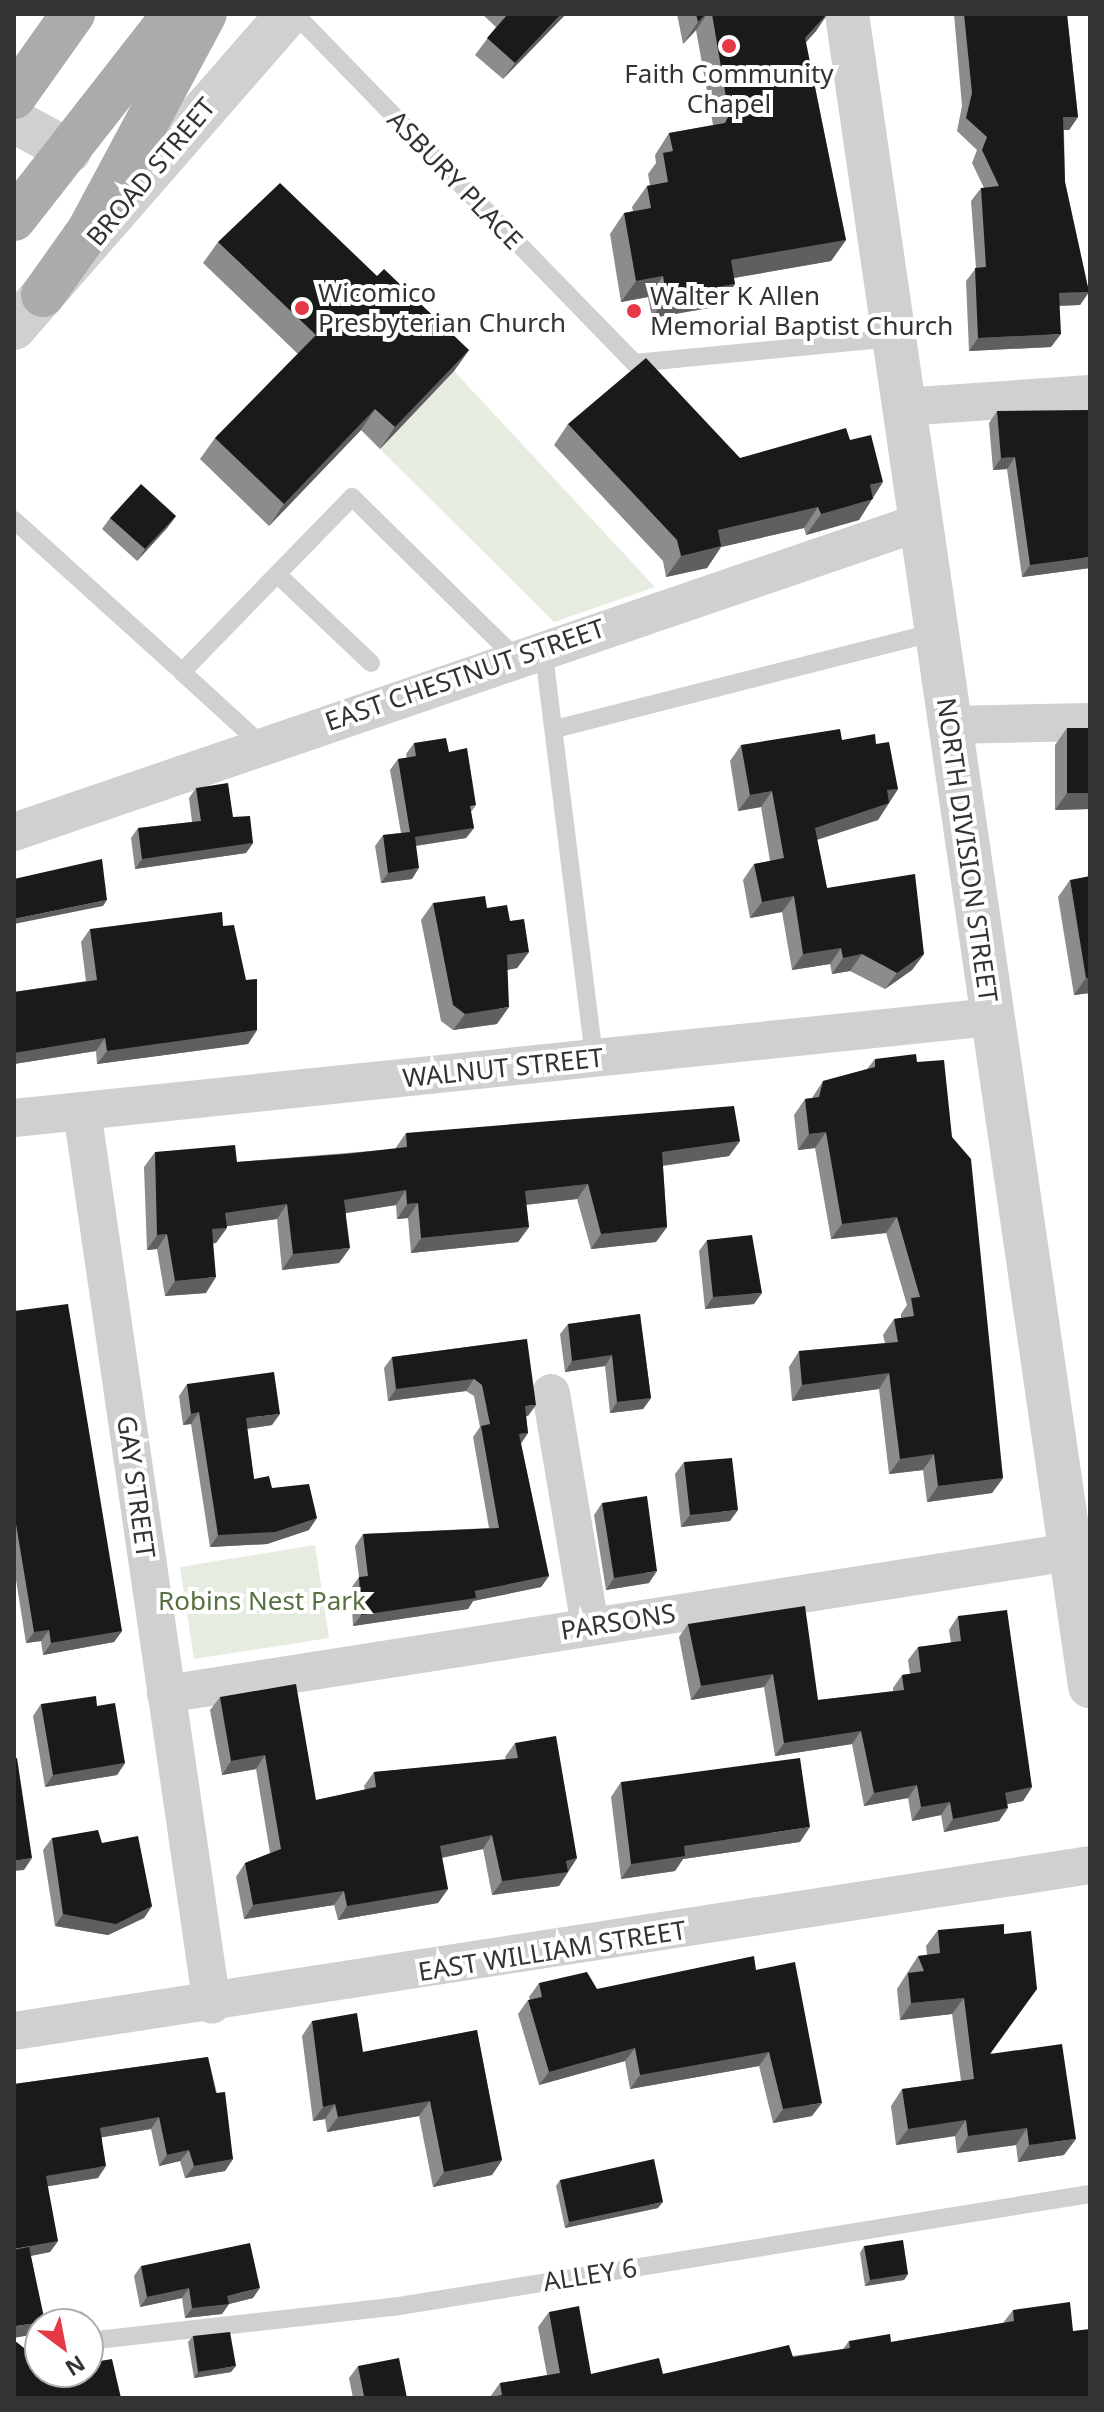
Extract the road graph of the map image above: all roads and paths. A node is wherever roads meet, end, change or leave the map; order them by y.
1 (73, 14) edge
2 (174, 14) edge
3 (205, 14) edge
4 (288, 14) edge
5 (295, 14) edge
6 (847, 14) edge
7 (14, 97) edge
8 (14, 121) edge
9 (69, 151) junction
10 (14, 219) edge
11 (43, 295) junction
12 (14, 328) edge
13 (895, 338) junction
14 (1090, 394) edge
15 (903, 407) junction
16 (14, 520) edge
17 (918, 523) junction
18 (278, 575) junction
19 (935, 632) junction
20 (529, 653) junction
21 (371, 663) dead end
22 (182, 672) junction
23 (1090, 722) edge
24 (949, 725) junction
25 (555, 729) junction
26 (262, 745) junction
27 (14, 832) edge
28 (992, 1017) junction
29 (594, 1058) junction
30 (82, 1111) junction
31 (14, 1118) edge
32 (551, 1393) dead end
33 (1070, 1552) junction
34 (590, 1627) junction
35 (1090, 1686) edge
36 (166, 1694) junction
37 (1090, 1865) edge
38 (212, 2005) junction
39 (14, 2031) edge
40 (1090, 2194) edge
41 (104, 2339) edge

1 - 7 main road
2 - 9 main road
3 - 11 main road
4 - 11 street, BROAD STREET
5 - 13 lane, ASBURY PLACE
6 - 13 street, NORTH DIVISION STREET
8 - 9 street
9 - 10 main road
11 - 12 street, BROAD STREET
13 - 15 street, NORTH DIVISION STREET
14 - 15 street
15 - 17 street, NORTH DIVISION STREET
16 - 22 lane
17 - 19 street, NORTH DIVISION STREET
17 - 20 street, EAST CHESTNUT STREET
18 - 20 lane
18 - 21 lane
18 - 22 lane
19 - 24 street, NORTH DIVISION STREET
19 - 25 lane
20 - 25 lane
20 - 26 street, EAST CHESTNUT STREET
22 - 26 lane
23 - 24 street
24 - 28 street, NORTH DIVISION STREET
25 - 29 lane
26 - 27 street, EAST CHESTNUT STREET
28 - 29 street, WALNUT STREET
28 - 33 street, NORTH DIVISION STREET
29 - 30 street, WALNUT STREET
30 - 31 street, WALNUT STREET
30 - 36 street, GAY STREET
32 - 34 street
33 - 34 street, PARSONS
33 - 35 street, NORTH DIVISION STREET
34 - 36 street, PARSONS
36 - 38 street, GAY STREET
37 - 38 street, EAST WILLIAM STREET
38 - 39 street, EAST WILLIAM STREET
40 - 41 lane, ALLEY 6

